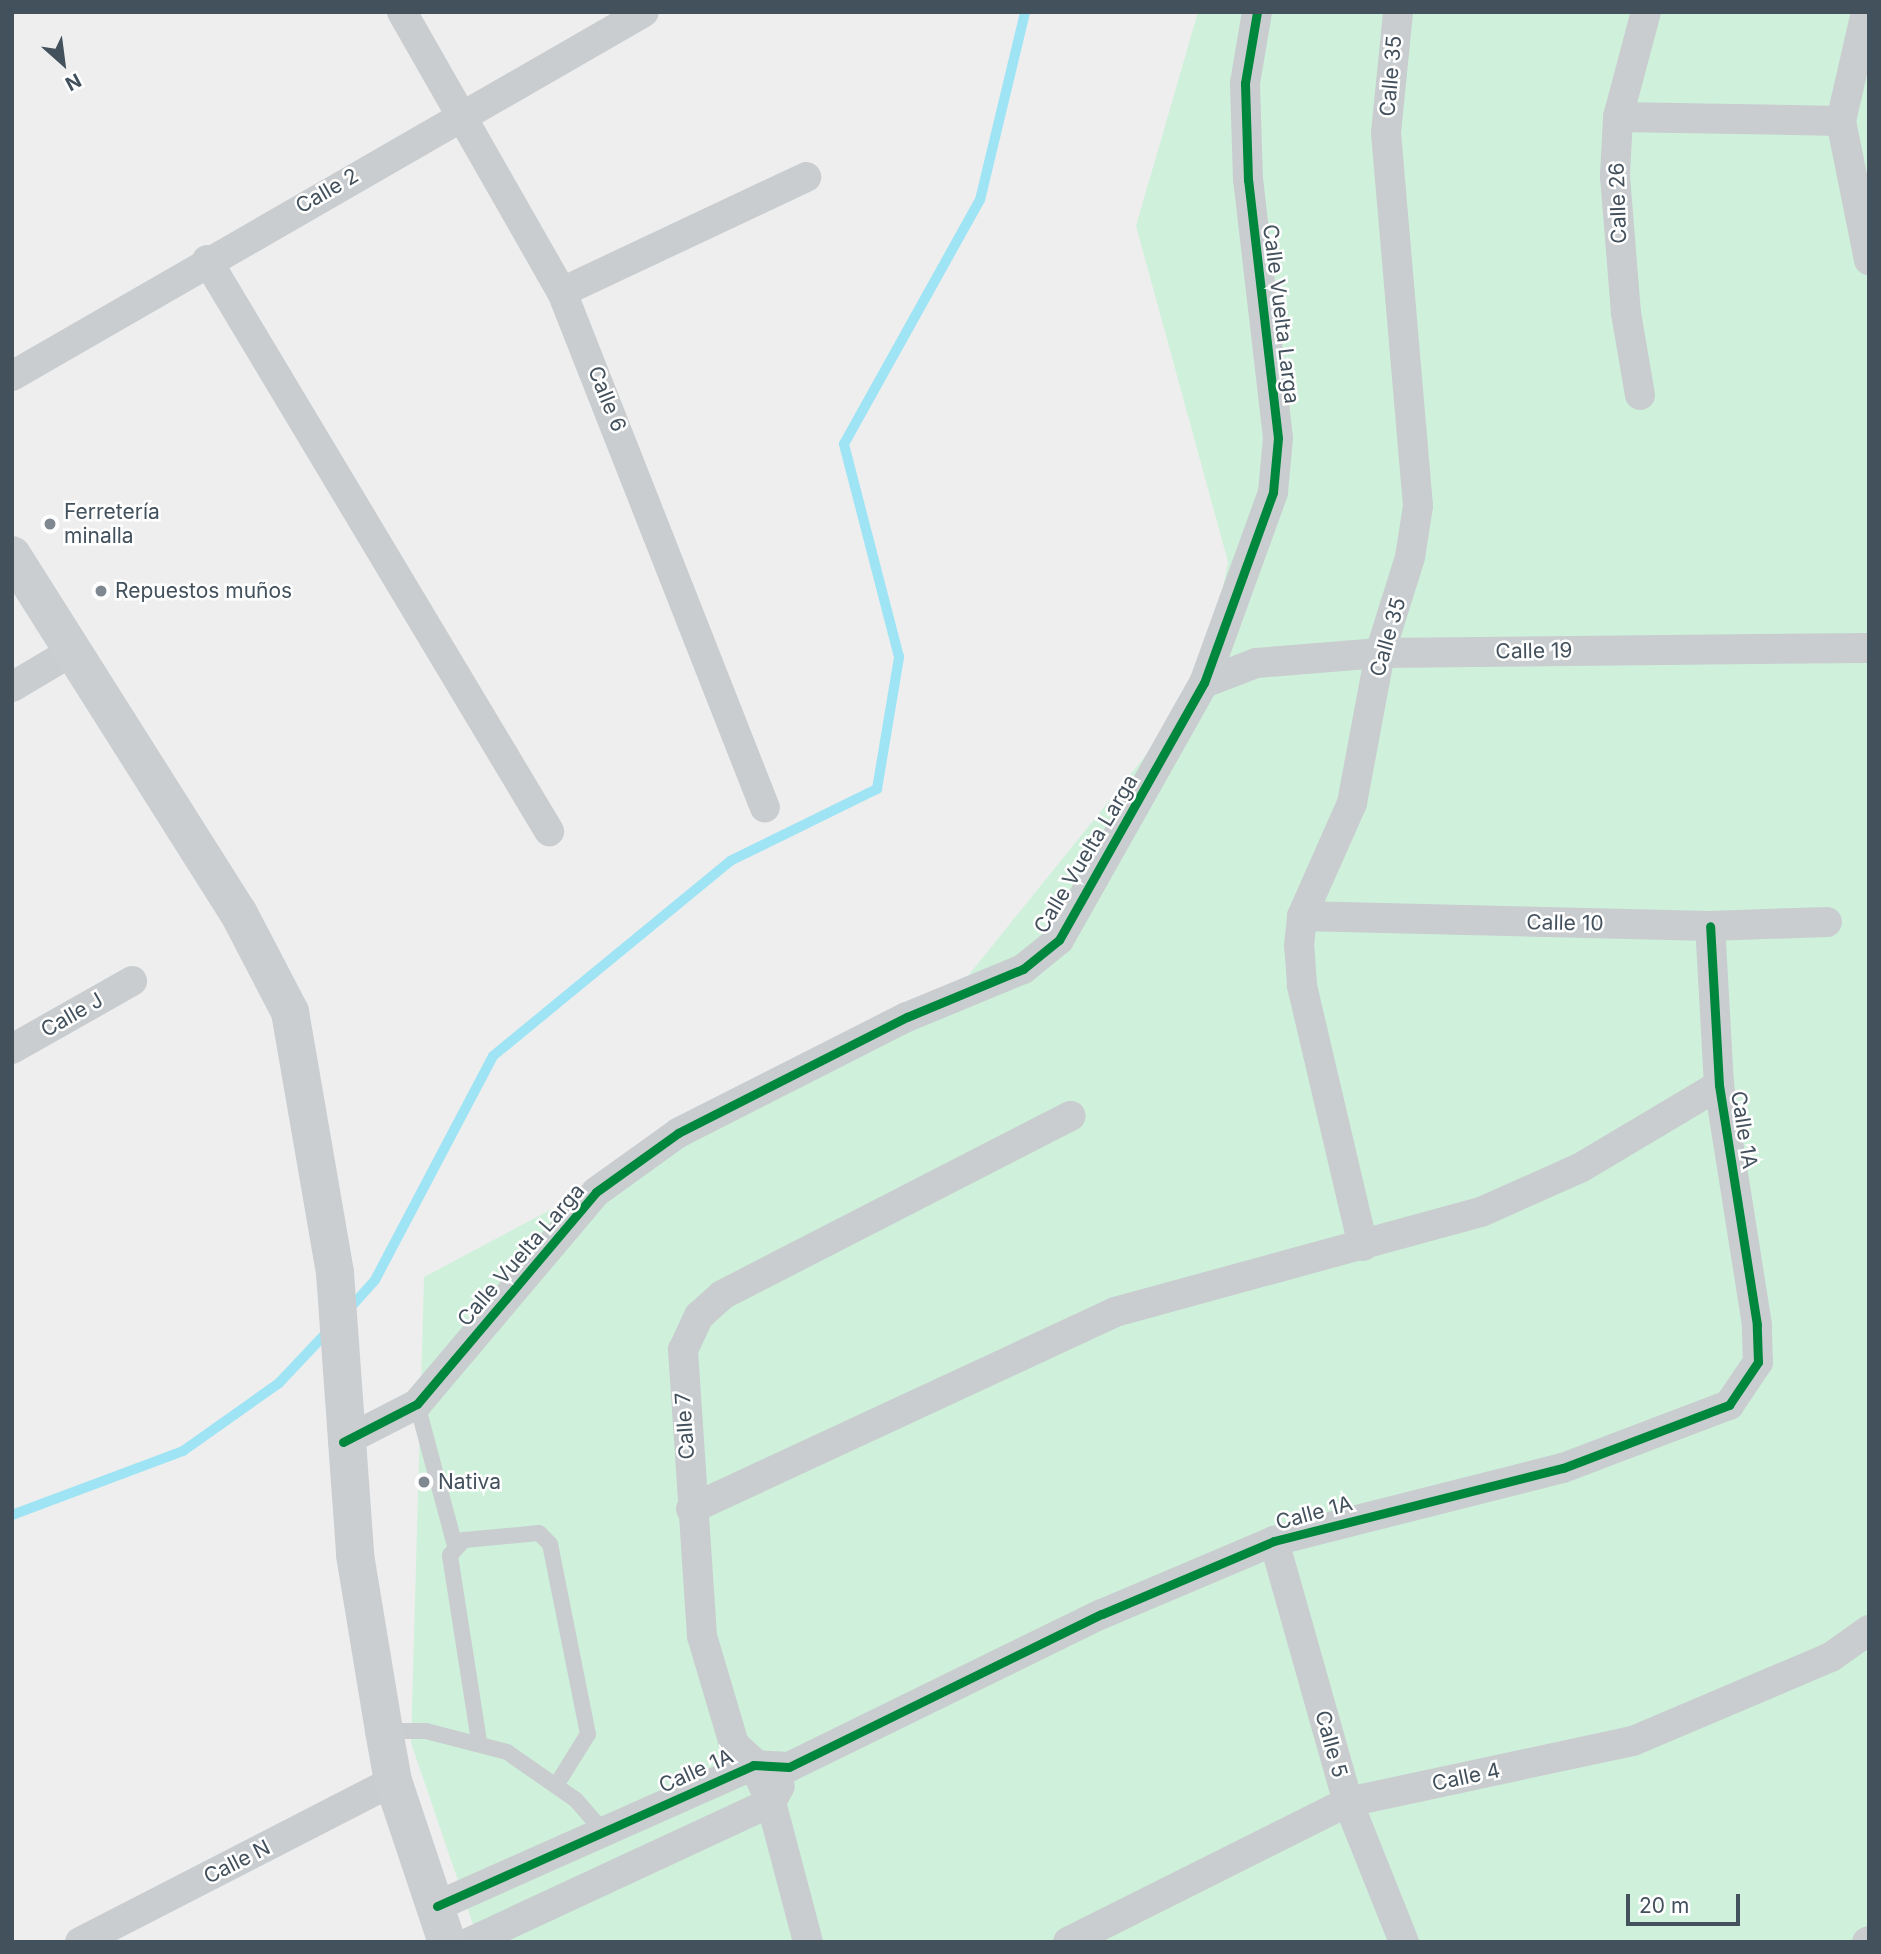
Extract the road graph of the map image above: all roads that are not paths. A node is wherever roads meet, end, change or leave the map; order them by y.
1 (402, 12) edge
2 (644, 12) edge
3 (1257, 12) edge
4 (1398, 12) edge
5 (1646, 12) edge
6 (1866, 12) edge
7 (458, 115) junction
8 (1618, 117) junction
9 (1841, 121) junction
10 (806, 177) dead end
11 (208, 260) junction
12 (1869, 260) edge
13 (562, 292) junction
14 (12, 376) edge
15 (1640, 395) dead end
16 (12, 555) edge
17 (1869, 648) edge
18 (71, 652) junction
19 (1380, 653) junction
20 (1204, 683) junction
21 (12, 687) edge
22 (765, 808) dead end
23 (549, 831) dead end
24 (1302, 916) junction
25 (1827, 922) dead end
26 (1710, 926) junction
27 (132, 981) dead end
28 (12, 1049) edge
29 (1719, 1085) junction
30 (1072, 1116) dead end
31 (1363, 1246) junction
32 (417, 1404) junction
33 (343, 1442) junction
34 (691, 1509) junction
35 (1274, 1541) junction
36 (455, 1546) junction
37 (1869, 1630) edge
38 (384, 1731) junction
39 (479, 1741) junction
40 (753, 1765) junction
41 (789, 1767) junction
42 (393, 1781) junction
43 (557, 1784) junction
44 (771, 1802) junction
45 (1348, 1802) junction
46 (603, 1831) junction
47 (437, 1906) junction
48 (80, 1942) edge
49 (447, 1942) edge
50 (470, 1942) edge
51 (808, 1942) edge
52 (1068, 1942) edge
53 (1405, 1942) edge

1 - 7 street, Calle 6
2 - 7 street, Calle 2
3 - 20 street, Calle Vuelta Larga
4 - 19 street, Calle 35
5 - 8 street, Calle 26
6 - 9 street
7 - 11 street, Calle 2
7 - 13 street, Calle 6
8 - 9 street
8 - 15 street, Calle 26
9 - 12 street
10 - 13 street
11 - 14 street, Calle 2
11 - 23 street
13 - 22 street, Calle 6
16 - 18 street
17 - 19 street, Calle 19
18 - 21 street
18 - 33 street
19 - 20 street, Calle 19
19 - 24 street, Calle 35
20 - 32 street, Calle Vuelta Larga
24 - 26 street, Calle 10
24 - 31 street, Calle 35
25 - 26 street, Calle 10
26 - 29 street, Calle 1A
27 - 28 street, Calle J
29 - 31 street
29 - 35 street, Calle 1A
30 - 34 street, Calle 7
31 - 34 street
32 - 33 street, Calle Vuelta Larga
32 - 36 lane
33 - 38 street
34 - 40 street, Calle 7
35 - 41 street, Calle 1A
35 - 45 street, Calle 5
36 - 39 lane
36 - 43 lane
37 - 45 street, Calle 4
38 - 39 lane
38 - 42 street
39 - 43 lane
40 - 41 street, Calle 1A
40 - 44 street, Calle 7
40 - 46 street, Calle 1A
41 - 44 street
42 - 47 street
42 - 48 street, Calle N
43 - 46 lane
44 - 50 street
44 - 51 street, Calle 7
45 - 52 street, Calle 4
45 - 53 street, Calle 5
46 - 47 street, Calle 1A
47 - 49 street

